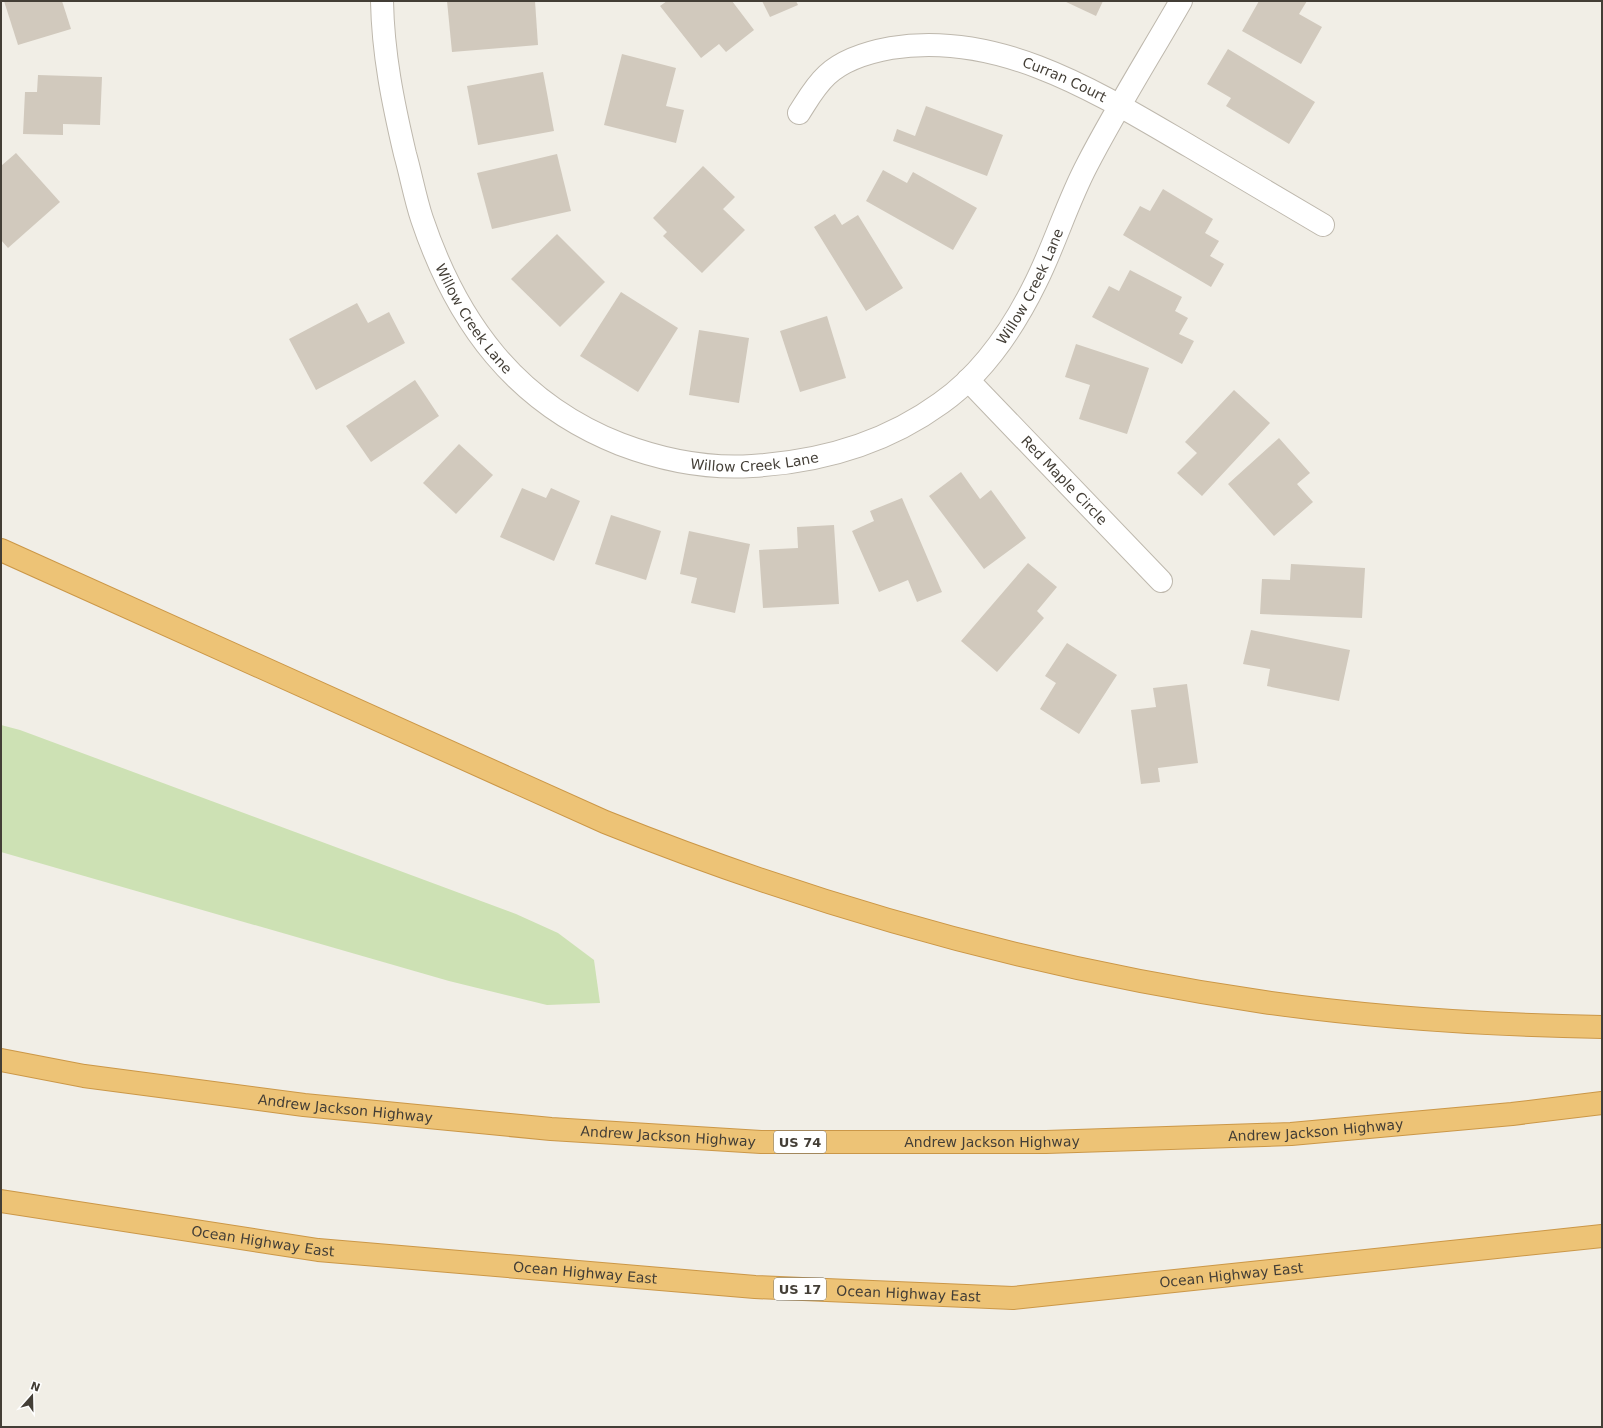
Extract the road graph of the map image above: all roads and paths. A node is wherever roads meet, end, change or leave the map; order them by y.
1 (382, 1) edge
2 (1181, 1) edge
3 (1120, 106) junction
4 (799, 114) dead end
5 (1324, 225) dead end
6 (968, 380) junction
7 (1, 550) edge
8 (1161, 582) dead end
9 (1602, 1027) edge
10 (1, 1060) edge
11 (1602, 1103) edge
12 (1, 1201) edge
13 (1602, 1236) edge

1 - 6 street, Willow Creek Lane
2 - 3 street, Willow Creek Lane
3 - 4 street, Curran Court
3 - 5 street, Curran Court
3 - 6 street, Willow Creek Lane
6 - 8 street, Red Maple Circle
7 - 9 highway
10 - 11 highway, Andrew Jackson Highway / US 74
12 - 13 highway, Ocean Highway East / US 17

